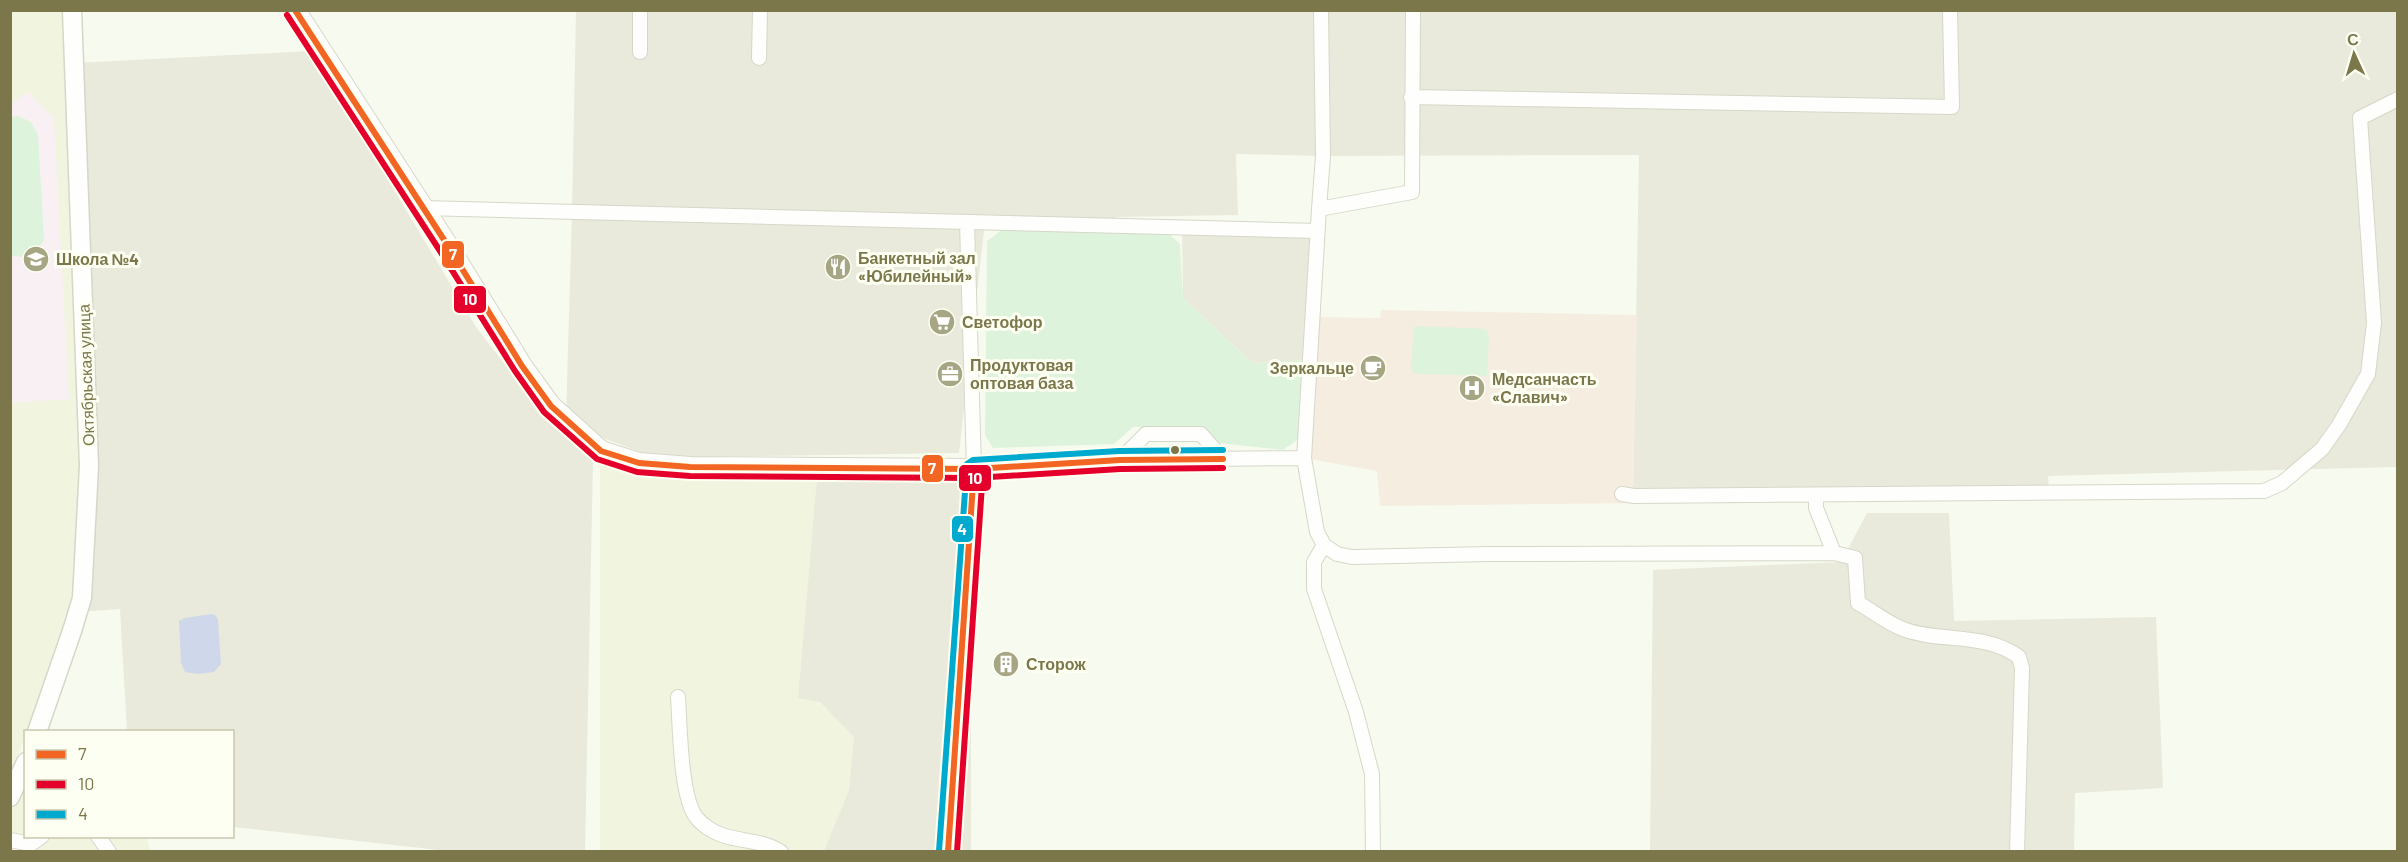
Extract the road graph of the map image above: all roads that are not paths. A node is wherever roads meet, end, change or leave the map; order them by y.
1 (72, 10) edge
2 (295, 10) edge
3 (640, 10) edge
4 (760, 10) edge
5 (1321, 10) edge
6 (1413, 10) edge
7 (1950, 10) edge
8 (640, 52) dead end
9 (759, 58) dead end
10 (1412, 97) junction
11 (2397, 99) edge
12 (423, 208) junction
13 (1319, 208) junction
14 (967, 222) junction
15 (1317, 231) junction
16 (1304, 458) junction
17 (1223, 459) junction
18 (1120, 460) junction
19 (974, 469) junction
20 (1622, 494) dead end
21 (1816, 496) junction
22 (1324, 545) junction
23 (1833, 553) junction
24 (678, 697) dead end
25 (38, 730) edge
26 (24, 766) edge
27 (10, 798) edge
28 (40, 838) edge
29 (99, 838) edge
30 (10, 840) edge
31 (109, 852) edge
32 (781, 852) edge
33 (948, 852) edge
34 (1373, 852) edge
35 (2017, 852) edge

1 - 25 street, Октябрьская улица
2 - 12 main road
3 - 8 street
4 - 9 street
5 - 13 street
6 - 10 street
7 - 10 street
10 - 13 street
11 - 21 street
12 - 14 street
12 - 19 main road
13 - 15 street
14 - 15 street
14 - 19 street
15 - 16 street
16 - 17 street
16 - 22 street
17 - 18 street
17 - 18 street
18 - 19 street
19 - 33 main road
20 - 21 street
21 - 23 street
22 - 23 street
22 - 34 street
23 - 35 street
24 - 32 street
26 - 27 street
28 - 30 street
29 - 31 street

